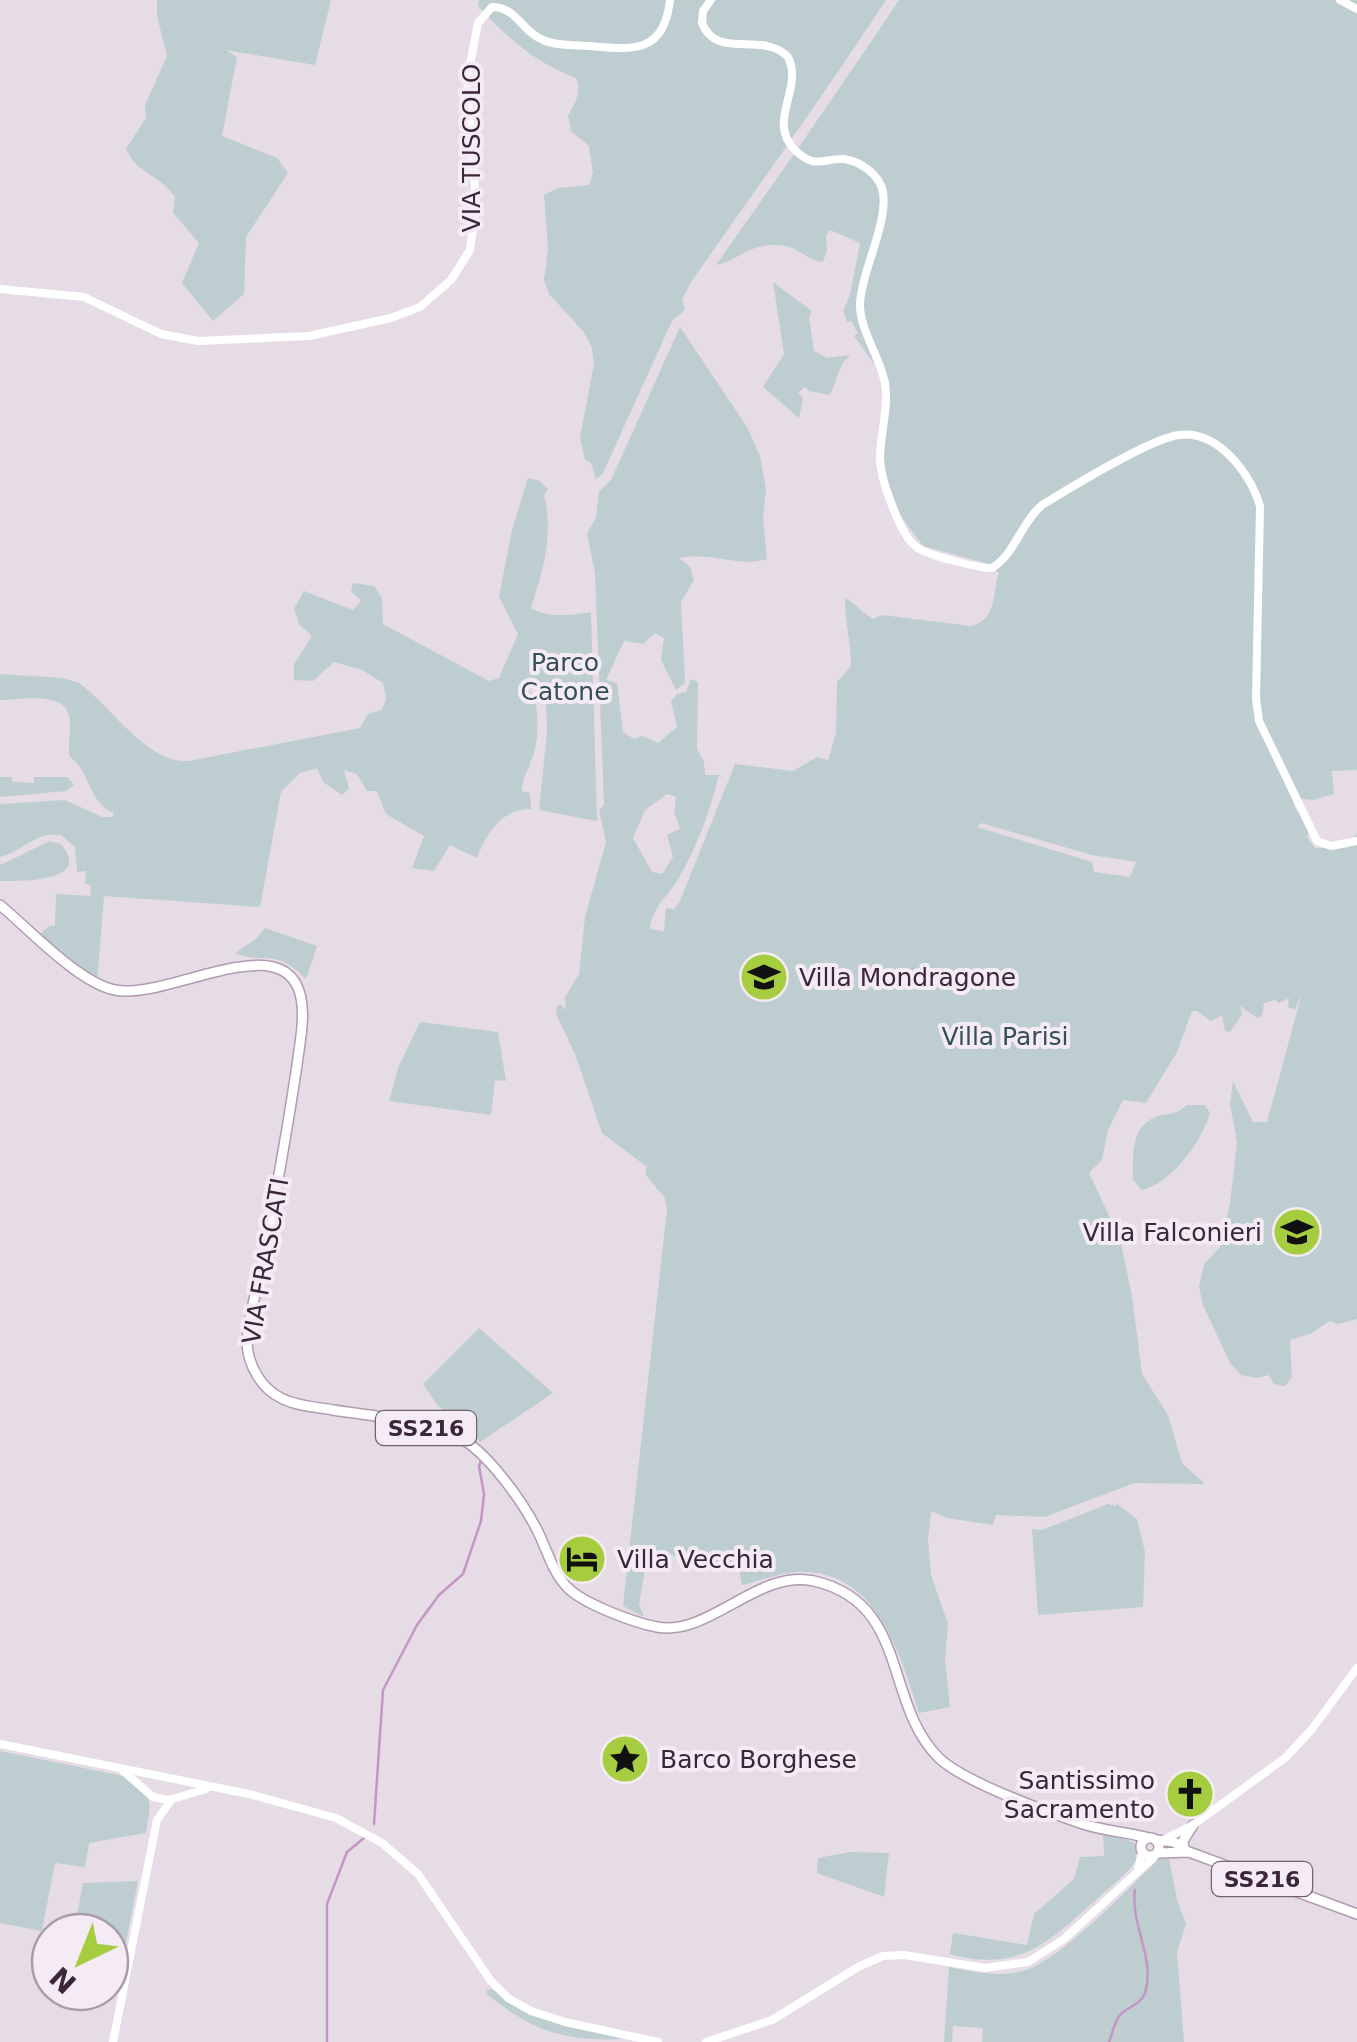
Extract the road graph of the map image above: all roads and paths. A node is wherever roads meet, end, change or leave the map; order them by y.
1 (670, 0) edge
2 (711, 0) edge
3 (1340, 0) edge
4 (1357, 9) edge
5 (0, 289) edge
6 (1357, 841) edge
7 (0, 905) edge
8 (1357, 1668) edge
9 (0, 1744) edge
10 (118, 1768) junction
11 (149, 1776) junction
12 (184, 1782) junction
13 (140, 1786) junction
14 (215, 1788) junction
15 (184, 1795) junction
16 (153, 1797) junction
17 (172, 1799) junction
18 (157, 1820) junction
19 (1193, 1825) junction
20 (1124, 1832) junction
21 (1160, 1846) junction
22 (1141, 1850) junction
23 (1186, 1851) junction
24 (1135, 1872) junction
25 (1357, 1914) edge
26 (113, 2042) edge
27 (658, 2042) edge
28 (706, 2042) edge

1 - 5 street, VIA TUSCOLO
2 - 6 street
3 - 4 street
7 - 20 main road, VIA FRASCATI / SS216
8 - 19 street
9 - 10 street
10 - 11 street
10 - 13 street
11 - 12 street
11 - 13 street
12 - 14 street
12 - 15 street
13 - 16 street
14 - 15 street
14 - 27 street
15 - 17 street
16 - 17 street
16 - 18 street
17 - 18 street
18 - 26 street
19 - 21 street
19 - 23 main road
20 - 21 main road, VIA FRASCATI / SS216
20 - 22 main road
21 - 22 main road
21 - 22 main road
21 - 23 main road
21 - 24 street
22 - 24 street
23 - 25 main road, SS216
24 - 28 street

